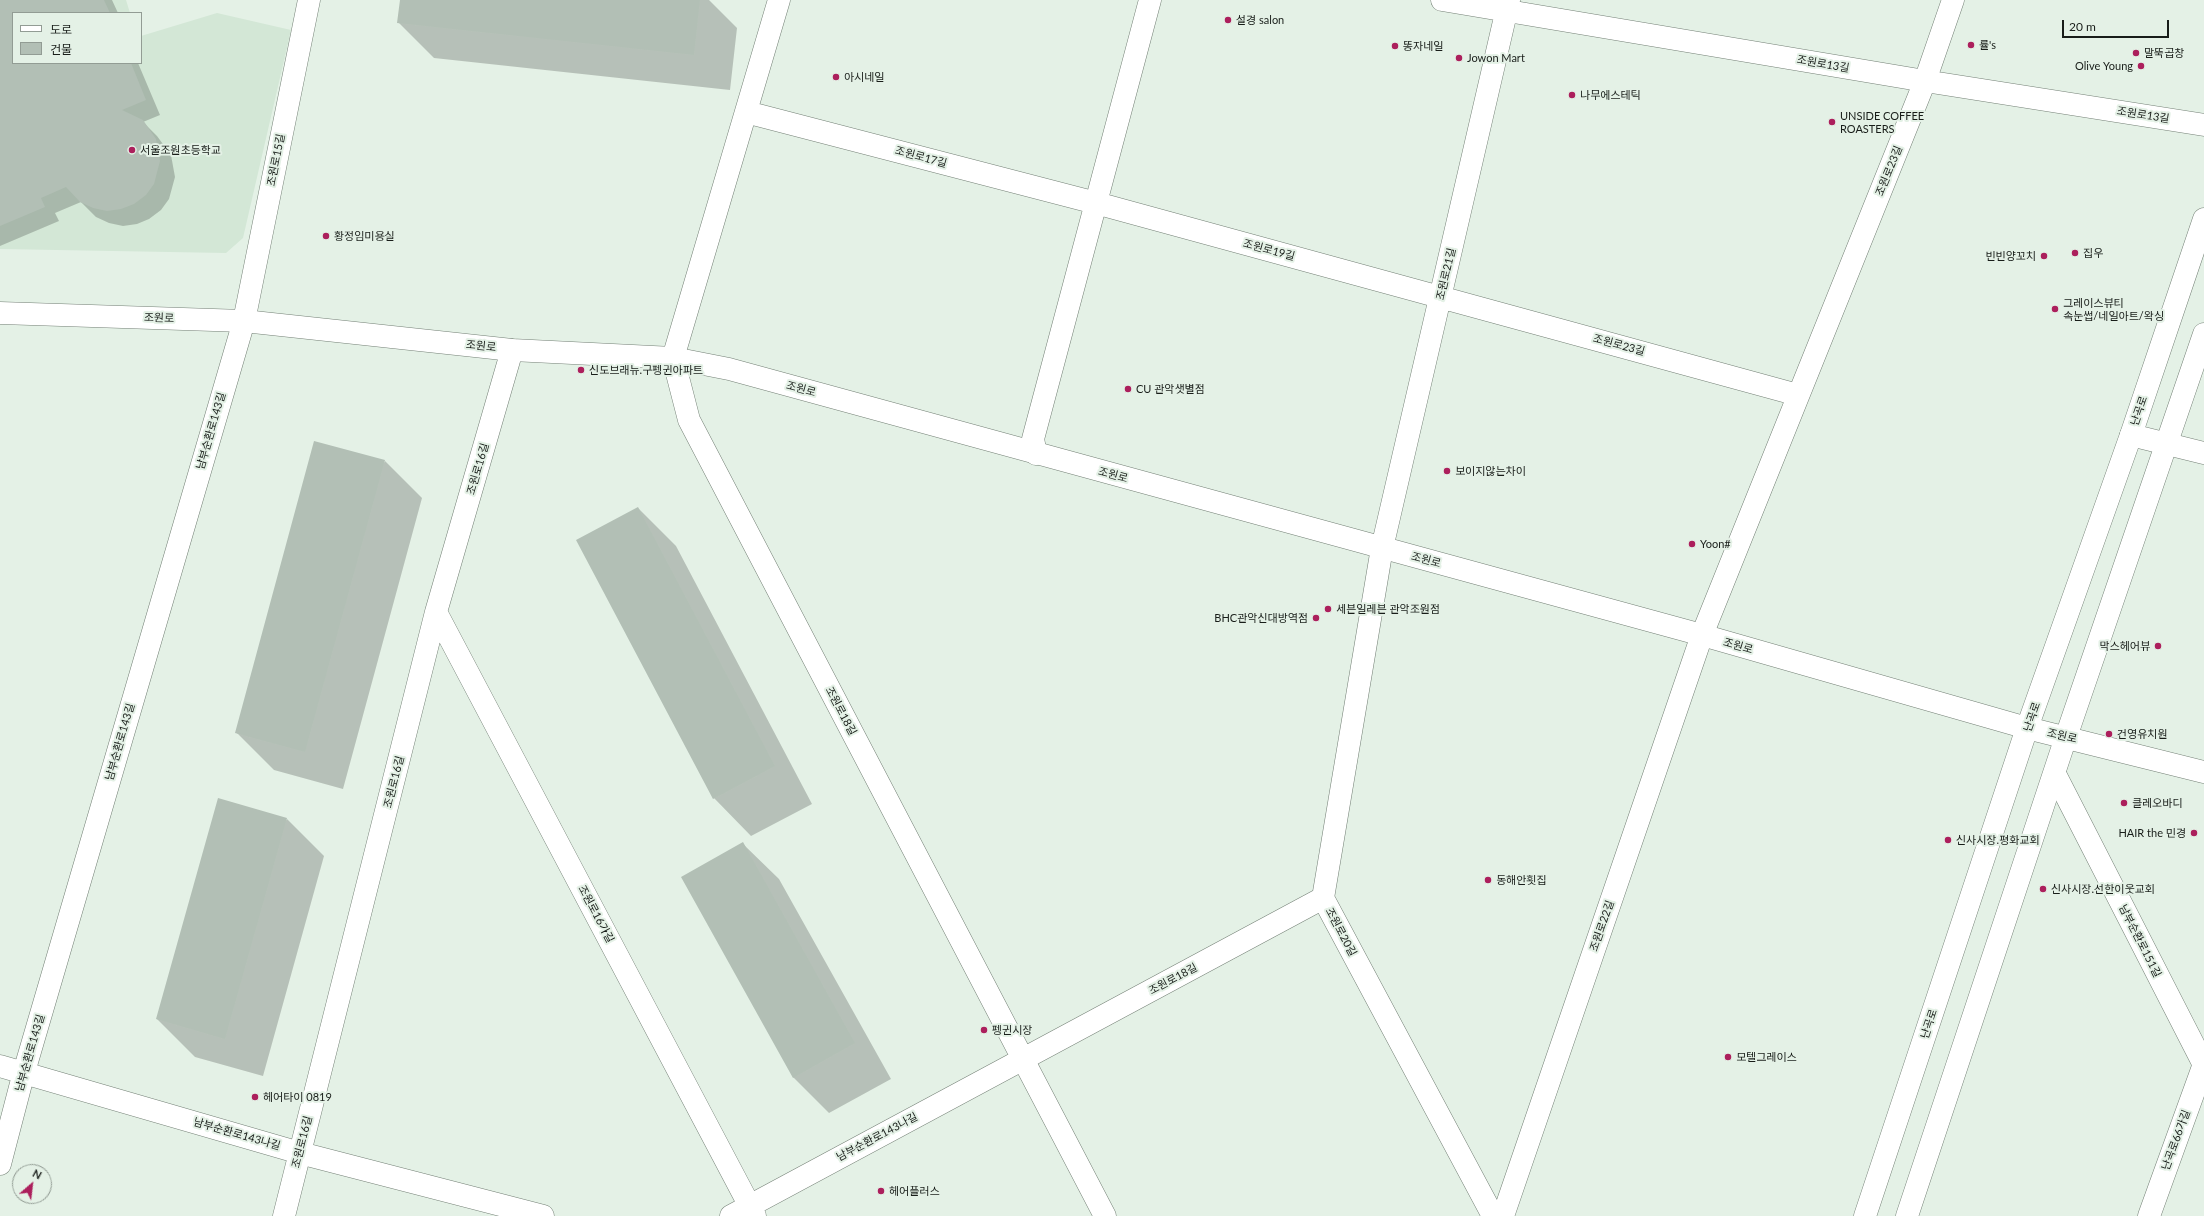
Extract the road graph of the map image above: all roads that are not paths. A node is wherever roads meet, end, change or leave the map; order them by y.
1 (309, 0) edge
2 (779, 0) edge
3 (1150, 0) edge
4 (1442, 0) edge
5 (1953, 0) edge
6 (1508, 5) edge
7 (1925, 81) junction
8 (746, 112) junction
9 (2204, 125) edge
10 (1096, 203) junction
11 (2204, 219) edge
12 (1441, 296) junction
13 (0, 313) edge
14 (244, 321) junction
15 (2204, 334) edge
16 (512, 350) junction
17 (673, 358) junction
18 (1798, 395) junction
19 (2131, 434) junction
20 (2168, 444) junction
21 (2204, 453) edge
22 (1036, 454) junction
23 (1382, 548) junction
24 (436, 612) junction
25 (1702, 635) junction
26 (2028, 728) junction
27 (2066, 737) junction
28 (2204, 772) edge
29 (2055, 774) junction
30 (1323, 898) junction
31 (1023, 1060) junction
32 (2204, 1064) edge
33 (0, 1066) edge
34 (24, 1072) junction
35 (300, 1153) junction
36 (0, 1164) edge
37 (752, 1210) edge
38 (284, 1216) edge
39 (543, 1216) edge
40 (731, 1216) edge
41 (1105, 1216) edge
42 (1493, 1216) edge
43 (1503, 1216) edge
44 (1865, 1216) edge
45 (1907, 1216) edge
46 (2149, 1216) edge

1 - 14 street, 조원로15길
2 - 8 street
3 - 10 street
4 - 6 street, 조원로13길
5 - 7 street, 조원로23길
6 - 7 street, 조원로13길
6 - 12 street, 조원로21길
7 - 9 street, 조원로13길
7 - 18 street, 조원로23길
8 - 10 street, 조원로17길
8 - 17 street
10 - 12 street, 조원로19길
10 - 22 street
11 - 19 street, 난곡로
12 - 18 street, 조원로23길
12 - 23 street, 조원로21길
13 - 14 street, 조원로
14 - 16 street, 조원로
14 - 34 street, 남부순환로143길
15 - 20 street
16 - 17 street, 조원로
16 - 24 street, 조원로16길
17 - 22 street, 조원로
17 - 31 street, 조원로18길
18 - 25 street, 조원로23길
19 - 20 street
19 - 26 street, 난곡로
20 - 21 street
20 - 27 street
22 - 23 street, 조원로
23 - 25 street, 조원로
23 - 30 street, 조원로20길
24 - 35 street, 조원로16길
24 - 37 street, 조원로16가길
25 - 26 street, 조원로
25 - 43 street, 조원로22길
26 - 27 street, 조원로
26 - 44 street, 난곡로
27 - 28 street, 조원로
27 - 29 street
29 - 32 street, 남부순환로151길
29 - 45 street
30 - 31 street, 조원로18길
30 - 42 street, 조원로20길
31 - 37 street, 남부순환로143나길
31 - 41 street, 조원로18길
32 - 46 street, 난곡로66가길
33 - 34 street, 남부순환로143나길
34 - 35 street, 남부순환로143나길
34 - 36 street, 남부순환로143길
35 - 38 street, 조원로16길
35 - 39 street, 남부순환로143나길
37 - 40 street, 남부순환로143나길

